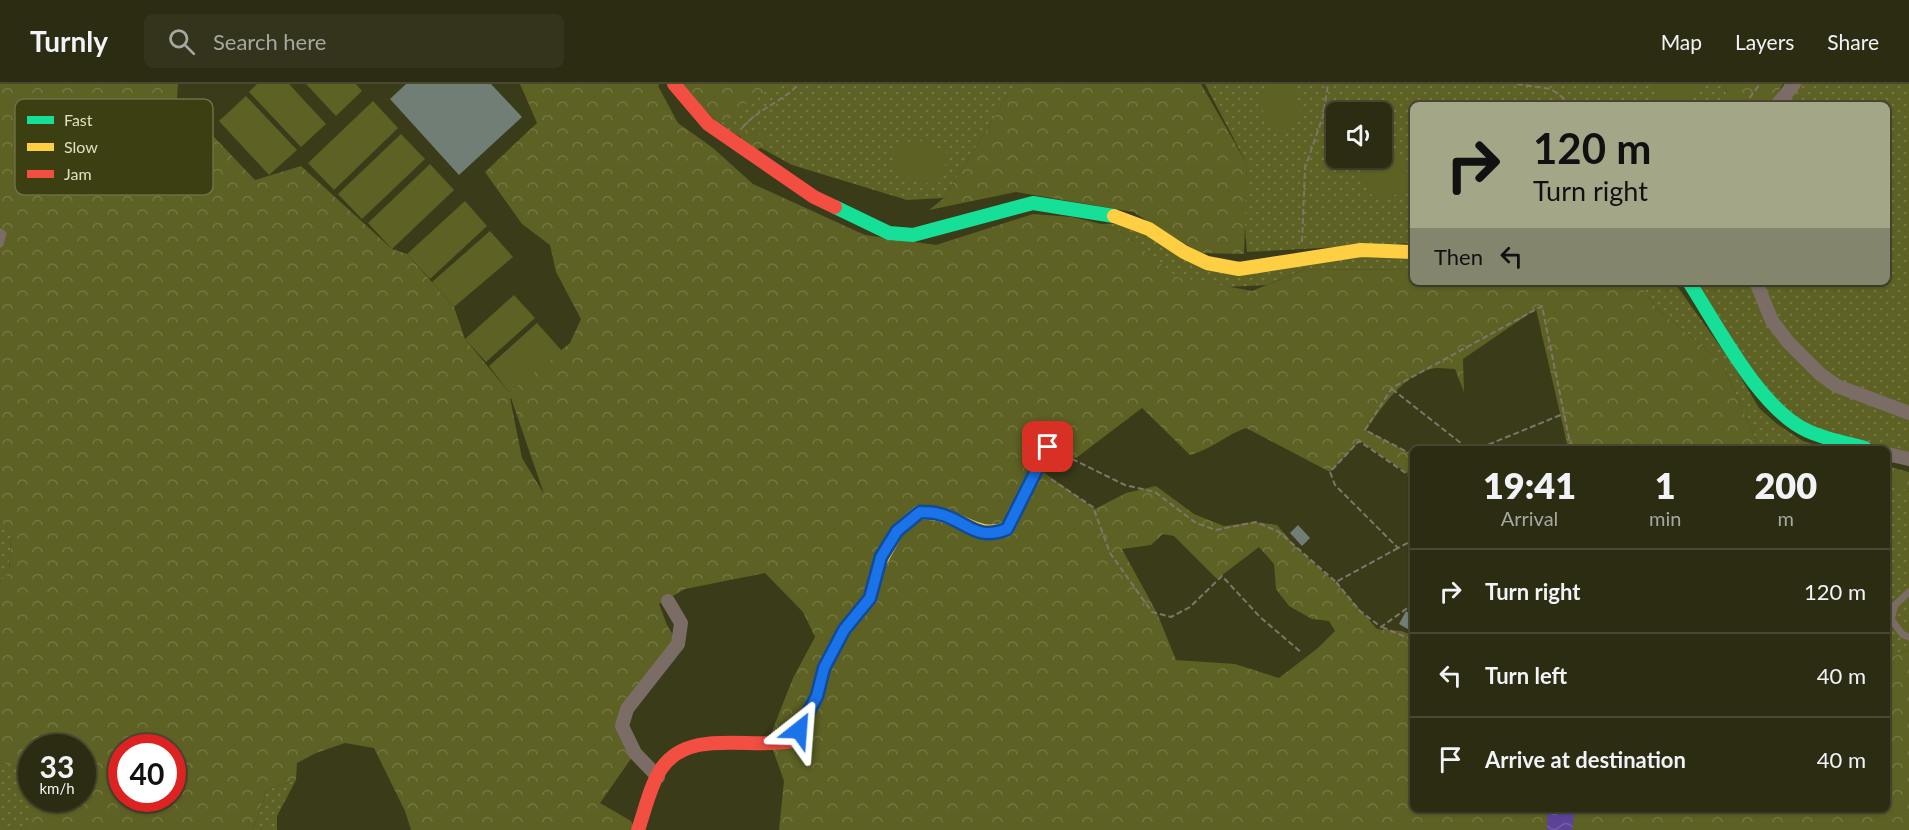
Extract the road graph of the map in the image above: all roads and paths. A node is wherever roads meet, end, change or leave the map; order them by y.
1 (674, 84) edge
2 (798, 84) edge
3 (1328, 84) edge
4 (1517, 84) edge
5 (1760, 84) edge
6 (1794, 84) edge
7 (1569, 102) edge
8 (1746, 102) edge
9 (1779, 102) edge
10 (731, 141) junction
11 (0, 232) edge
12 (0, 244) edge
13 (1410, 252) edge
14 (1302, 257) junction
15 (1691, 285) edge
16 (1757, 285) edge
17 (1392, 388) junction
18 (1564, 413) junction
19 (1909, 413) edge
20 (1462, 446) edge
21 (1485, 446) edge
22 (1571, 446) edge
23 (1858, 446) edge
24 (1048, 447) joint
25 (1410, 453) edge
26 (1890, 455) edge
27 (1909, 459) edge
28 (1037, 468) junction
29 (1410, 476) edge
30 (1410, 542) edge
31 (1398, 548) junction
32 (1336, 582) junction
33 (1909, 592) edge
34 (668, 601) dead end
35 (1410, 606) edge
36 (1381, 627) junction
37 (1909, 637) edge
38 (1410, 639) edge
39 (1302, 653) dead end
40 (658, 777) junction
41 (638, 830) edge

1 - 10 street
2 - 10 path
3 - 14 path
4 - 7 path
5 - 8 path
6 - 9 street
10 - 14 street
11 - 12 lane
13 - 14 street
15 - 23 street
16 - 19 street
17 - 18 path
17 - 20 path
17 - 25 path
18 - 21 path
18 - 22 path
24 - 28 street
24 - 32 path
26 - 27 street
28 - 39 path
28 - 40 street
29 - 31 path
30 - 31 path
31 - 32 path
32 - 36 path
33 - 37 lane
34 - 40 street
35 - 36 path
36 - 38 path
40 - 41 street

